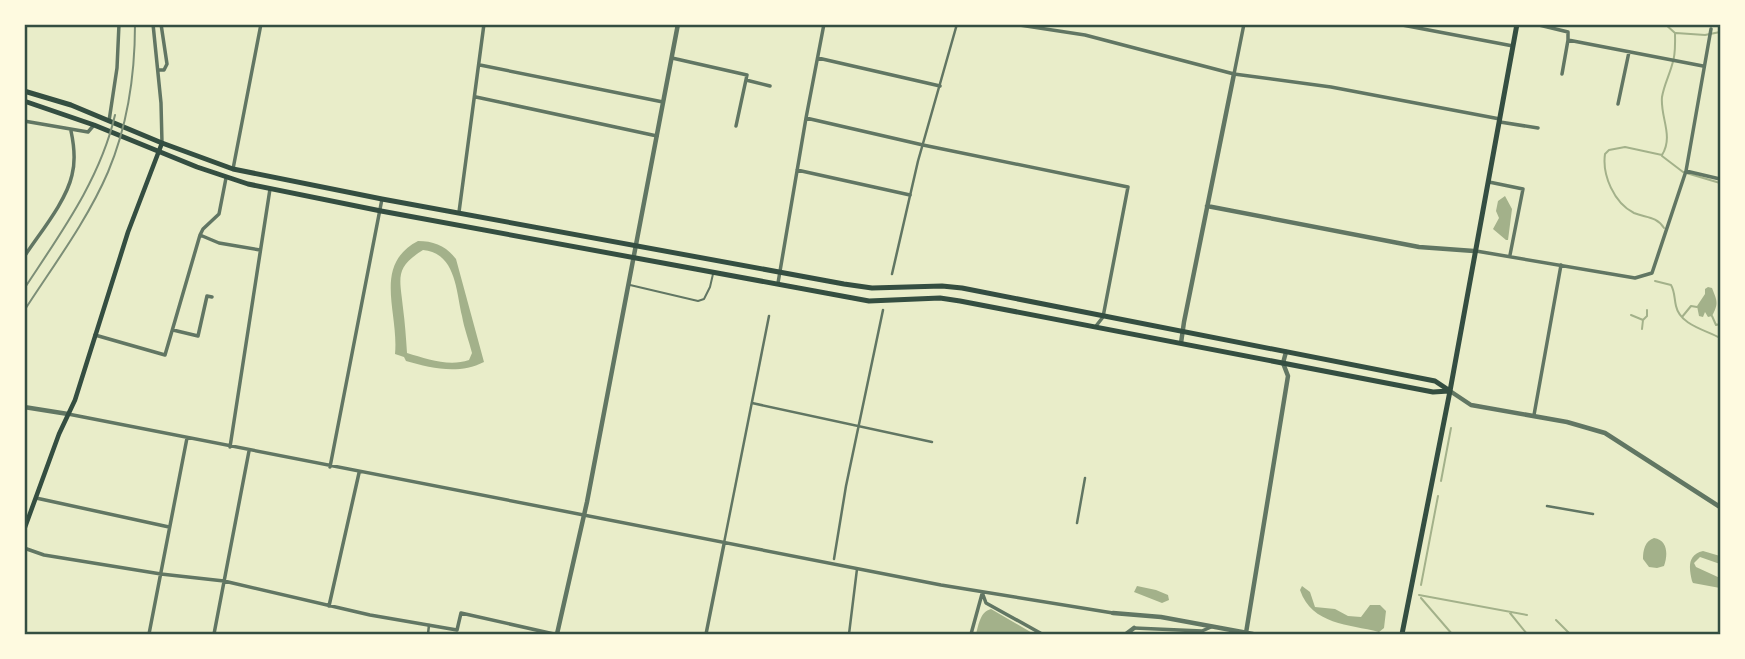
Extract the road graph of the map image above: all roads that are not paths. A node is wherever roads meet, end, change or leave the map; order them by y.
1 (119, 24) edge
2 (153, 24) edge
3 (161, 24) edge
4 (261, 24) edge
5 (484, 24) edge
6 (678, 24) edge
7 (824, 24) edge
8 (957, 24) edge
9 (1012, 24) edge
10 (1244, 24) edge
11 (1397, 24) edge
12 (1517, 24) edge
13 (1535, 24) edge
14 (1029, 26) edge
15 (1710, 33) dead end
16 (1568, 40) junction
17 (1513, 46) junction
18 (1629, 52) junction
19 (672, 58) junction
20 (818, 58) junction
21 (480, 65) junction
22 (1703, 66) junction
23 (158, 70) junction
24 (1234, 74) junction
25 (1562, 75) dead end
26 (746, 80) junction
27 (770, 86) dead end
28 (940, 86) junction
29 (24, 91) edge
30 (476, 97) junction
31 (24, 101) edge
32 (663, 102) junction
33 (1618, 104) dead end
34 (806, 118) junction
35 (1500, 120) junction
36 (24, 121) edge
37 (109, 121) junction
38 (94, 125) junction
39 (736, 126) dead end
40 (1538, 128) dead end
41 (71, 131) junction
42 (657, 136) junction
43 (162, 144) junction
44 (923, 145) junction
45 (159, 152) junction
46 (233, 169) junction
47 (797, 170) junction
48 (1686, 171) junction
49 (226, 178) junction
50 (1720, 179) edge
51 (1489, 182) junction
52 (270, 189) junction
53 (910, 195) junction
54 (382, 199) junction
55 (1207, 206) junction
56 (379, 211) junction
57 (459, 212) junction
58 (200, 235) junction
59 (636, 244) junction
60 (260, 250) junction
61 (1474, 251) junction
62 (1510, 256) junction
63 (24, 257) edge
64 (634, 257) junction
65 (1561, 265) junction
66 (713, 271) junction
67 (780, 272) junction
68 (892, 274) dead end
69 (778, 283) junction
70 (629, 285) junction
71 (962, 288) junction
72 (212, 297) dead end
73 (960, 300) junction
74 (883, 310) dead end
75 (769, 316) dead end
76 (1103, 317) junction
77 (1096, 326) junction
78 (173, 330) junction
79 (1184, 332) junction
80 (95, 335) junction
81 (1181, 343) junction
82 (1286, 352) junction
83 (1283, 363) junction
84 (1450, 391) junction
85 (751, 403) junction
86 (24, 407) edge
87 (68, 415) junction
88 (1534, 415) junction
89 (859, 426) junction
90 (187, 438) junction
91 (932, 442) dead end
92 (230, 447) junction
93 (249, 451) junction
94 (330, 467) junction
95 (359, 472) junction
96 (1085, 478) dead end
97 (36, 498) junction
98 (1547, 506) dead end
99 (1720, 507) edge
100 (1593, 514) dead end
101 (584, 517) junction
102 (1077, 523) dead end
103 (169, 527) junction
104 (24, 530) edge
105 (724, 544) junction
106 (24, 548) edge
107 (834, 559) dead end
108 (857, 569) junction
109 (160, 575) junction
110 (224, 581) junction
111 (982, 592) junction
112 (328, 606) junction
113 (1113, 613) joint
114 (429, 625) junction
115 (1211, 627) junction
116 (1134, 628) joint
117 (457, 632) edge
118 (1246, 633) edge
119 (149, 635) edge
120 (214, 635) edge
121 (428, 635) edge
122 (555, 635) edge
123 (706, 635) edge
124 (849, 635) edge
125 (971, 635) edge
126 (1041, 635) edge
127 (1126, 635) edge
128 (1253, 635) edge
129 (1402, 635) edge

1 - 37 street
2 - 23 street
3 - 23 street
4 - 46 street
5 - 21 street
6 - 19 street
7 - 20 street
8 - 28 street
9 - 14 street
10 - 24 street
11 - 17 street
12 - 17 highway
13 - 16 street
14 - 24 street
15 - 22 street
16 - 18 street
16 - 25 street
17 - 35 highway
18 - 22 street
18 - 33 street
19 - 26 street
19 - 32 street
20 - 28 street
20 - 34 street
21 - 30 street
21 - 32 street
22 - 48 street
23 - 43 street
24 - 35 street
24 - 55 street
26 - 27 street
26 - 39 street
28 - 44 street
29 - 37 highway
30 - 42 street
30 - 57 street
31 - 38 highway
32 - 42 street
34 - 44 street
34 - 47 street
35 - 40 street
35 - 51 highway
36 - 41 street
37 - 43 highway
38 - 41 street
38 - 45 highway
41 - 63 street
42 - 59 street
43 - 45 main road
43 - 46 highway
44 - 53 street
44 - 76 street
45 - 49 highway
45 - 80 main road
46 - 54 highway
47 - 53 street
47 - 67 street
48 - 50 street
48 - 65 street
49 - 52 highway
49 - 58 street
51 - 61 highway
51 - 62 street
52 - 56 highway
52 - 60 street
53 - 68 street
54 - 56 street
54 - 57 highway
55 - 61 street
55 - 79 street
56 - 64 highway
56 - 94 street
57 - 59 highway
58 - 60 street
58 - 78 street
59 - 64 street
59 - 67 highway
60 - 92 street
61 - 62 street
61 - 84 highway
62 - 65 street
64 - 66 highway
64 - 70 street
65 - 88 street
66 - 69 highway
66 - 70 lane
67 - 69 street
67 - 71 highway
69 - 73 highway
70 - 101 street
71 - 73 highway
71 - 76 highway
72 - 78 street
73 - 77 highway
74 - 89 street
75 - 85 street
76 - 77 street
76 - 79 highway
77 - 81 highway
78 - 80 street
79 - 81 street
79 - 82 highway
80 - 87 main road
81 - 83 highway
82 - 83 street
82 - 84 highway
83 - 84 highway
83 - 118 street
84 - 88 street
84 - 129 highway
85 - 89 street
85 - 105 street
86 - 87 street
87 - 90 street
87 - 97 main road
88 - 99 street
89 - 91 street
89 - 107 street
90 - 92 street
90 - 103 street
92 - 93 street
93 - 94 street
93 - 110 street
94 - 95 street
95 - 101 street
95 - 112 street
96 - 102 street
97 - 103 street
97 - 104 main road
98 - 100 street
101 - 105 street
101 - 122 street
103 - 109 street
105 - 108 street
105 - 123 street
106 - 109 street
108 - 111 street
108 - 124 street
109 - 110 street
109 - 119 street
110 - 112 street
110 - 120 street
111 - 113 street
111 - 125 street
111 - 126 street
112 - 114 street
113 - 115 street
114 - 117 street
114 - 121 street
115 - 116 street
115 - 118 street
116 - 127 street
117 - 122 street
118 - 128 street

